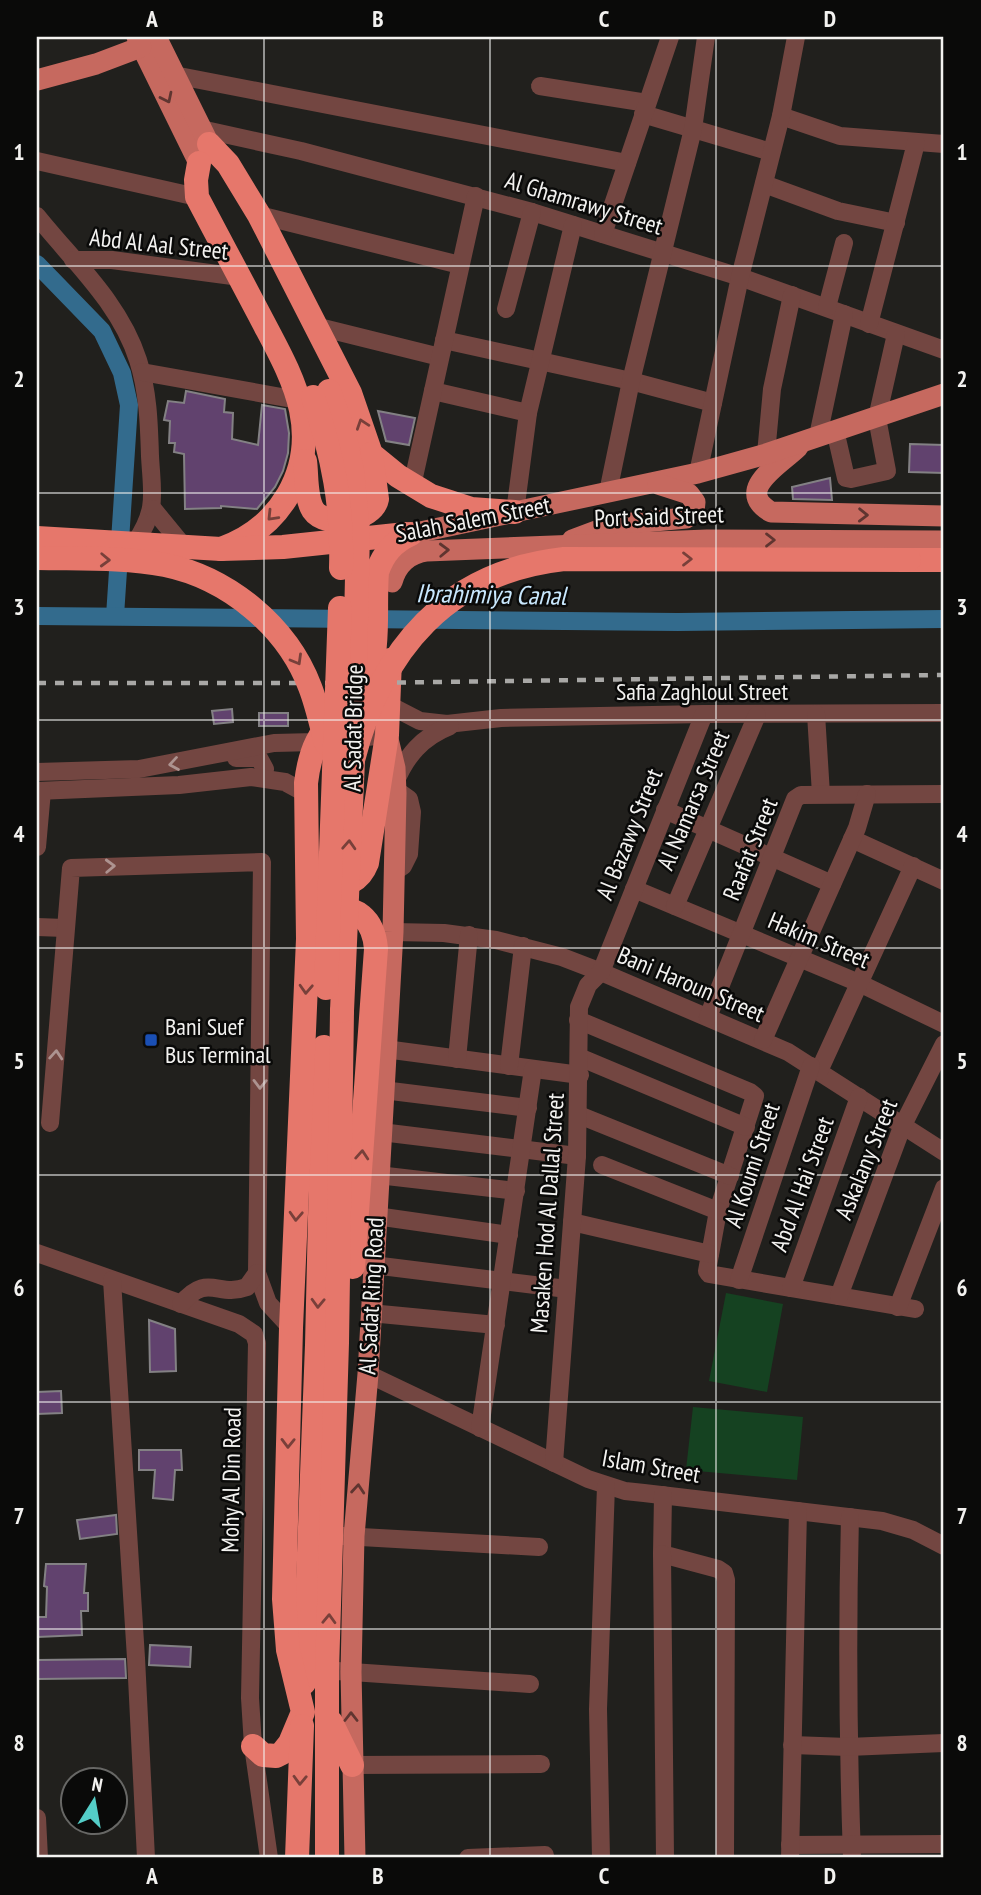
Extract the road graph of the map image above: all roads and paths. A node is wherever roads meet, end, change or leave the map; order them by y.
1 (670, 37) edge
2 (706, 37) edge
3 (796, 37) edge
4 (145, 40) edge
5 (174, 75) junction
6 (37, 80) edge
7 (540, 86) dead end
8 (645, 108) junction
9 (780, 116) junction
10 (693, 129) junction
11 (916, 143) junction
12 (944, 144) edge
13 (203, 145) junction
14 (771, 152) junction
15 (37, 161) edge
16 (627, 163) junction
17 (764, 184) junction
18 (475, 196) junction
19 (197, 197) junction
20 (531, 212) junction
21 (260, 215) junction
22 (37, 216) edge
23 (896, 223) junction
24 (573, 225) junction
25 (603, 234) junction
26 (844, 243) dead end
27 (662, 253) junction
28 (73, 260) junction
29 (460, 265) junction
30 (240, 277) junction
31 (740, 277) junction
32 (792, 295) junction
33 (827, 307) junction
34 (506, 309) dead end
35 (844, 314) junction
36 (869, 324) junction
37 (315, 326) junction
38 (896, 334) junction
39 (442, 348) junction
40 (944, 350) edge
41 (540, 360) junction
42 (142, 372) junction
43 (631, 381) junction
44 (433, 391) junction
45 (944, 394) edge
46 (314, 396) junction
47 (713, 403) junction
48 (528, 413) junction
49 (877, 418) junction
50 (819, 436) junction
51 (304, 450) junction
52 (371, 454) junction
53 (766, 454) junction
54 (698, 473) junction
55 (653, 483) junction
56 (412, 486) junction
57 (608, 492) junction
58 (153, 509) junction
59 (515, 512) junction
60 (944, 516) edge
61 (411, 534) junction
62 (37, 538) edge
63 (944, 541) edge
64 (135, 543) junction
65 (561, 546) junction
66 (185, 548) junction
67 (221, 549) junction
68 (37, 558) edge
69 (944, 560) edge
70 (384, 583) junction
71 (382, 647) junction
72 (389, 705) junction
73 (944, 713) edge
74 (704, 714) junction
75 (816, 714) junction
76 (757, 715) junction
77 (460, 723) junction
78 (387, 735) junction
79 (315, 742) junction
80 (218, 755) junction
81 (353, 760) junction
82 (37, 772) edge
83 (332, 774) junction
84 (262, 777) junction
85 (395, 786) junction
86 (40, 791) edge
87 (307, 794) junction
88 (821, 794) junction
89 (867, 794) junction
90 (944, 794) edge
91 (665, 810) junction
92 (708, 829) junction
93 (852, 839) junction
94 (37, 847) edge
95 (773, 858) junction
96 (307, 862) junction
97 (913, 866) junction
98 (944, 881) edge
99 (832, 884) junction
100 (634, 889) junction
101 (675, 905) junction
102 (37, 928) edge
103 (65, 928) junction
104 (741, 933) junction
105 (469, 936) junction
106 (308, 939) junction
107 (385, 940) junction
108 (523, 946) junction
109 (800, 958) junction
110 (601, 972) junction
111 (859, 983) junction
112 (333, 1013) junction
113 (708, 1017) junction
114 (578, 1020) junction
115 (944, 1024) edge
116 (764, 1040) junction
117 (944, 1044) edge
118 (385, 1049) junction
119 (579, 1057) junction
120 (457, 1059) junction
121 (509, 1066) junction
122 (815, 1068) junction
123 (533, 1069) junction
124 (580, 1075) junction
125 (383, 1090) junction
126 (859, 1097) junction
127 (528, 1108) junction
128 (579, 1115) junction
129 (50, 1123) dead end
130 (746, 1127) junction
131 (902, 1127) junction
132 (381, 1132) junction
133 (522, 1149) junction
134 (944, 1152) edge
135 (577, 1156) junction
136 (602, 1165) dead end
137 (378, 1175) junction
138 (730, 1176) junction
139 (944, 1188) edge
140 (516, 1191) junction
141 (718, 1211) junction
142 (376, 1216) junction
143 (572, 1222) junction
144 (509, 1234) junction
145 (37, 1253) edge
146 (710, 1254) junction
147 (373, 1265) junction
148 (257, 1273) junction
149 (112, 1280) junction
150 (740, 1280) junction
151 (502, 1281) junction
152 (791, 1288) junction
153 (568, 1289) junction
154 (839, 1296) junction
155 (181, 1304) junction
156 (370, 1313) junction
157 (496, 1325) junction
158 (290, 1328) junction
159 (327, 1344) junction
160 (368, 1374) junction
161 (480, 1428) junction
162 (554, 1463) junction
163 (606, 1486) junction
164 (663, 1495) junction
165 (797, 1511) junction
166 (850, 1517) junction
167 (343, 1536) junction
168 (944, 1546) edge
169 (539, 1547) dead end
170 (662, 1554) junction
171 (339, 1672) junction
172 (530, 1684) dead end
173 (303, 1712) junction
174 (328, 1717) junction
175 (944, 1743) edge
176 (792, 1745) junction
177 (253, 1746) junction
178 (848, 1747) junction
179 (541, 1764) dead end
180 (352, 1765) junction
181 (37, 1818) edge
182 (944, 1843) edge
183 (852, 1851) edge
184 (790, 1852) edge
185 (545, 1855) dead end
186 (38, 1858) edge
187 (51, 1858) edge
188 (146, 1858) edge
189 (268, 1858) edge
190 (297, 1858) edge
191 (327, 1858) edge
192 (355, 1858) edge
193 (468, 1858) edge
194 (601, 1858) edge
195 (665, 1858) edge
196 (725, 1858) edge

1 - 8 street
2 - 10 street
3 - 9 street
4 - 5 main road
4 - 6 main road
4 -> 13 main road
5 - 13 main road
5 - 16 street
7 - 8 street
8 - 10 street
8 - 16 street
9 - 11 street
9 - 14 street
10 - 14 street
10 - 27 street
11 - 12 street
11 - 23 street
13 - 18 street, Al Ghamrawy Street
13 - 19 highway
13 - 21 highway
13 - 46 highway, Al Sadat Bridge
14 - 17 street
15 - 19 street
16 - 25 street
17 - 23 street
17 - 31 street
18 - 20 street, Al Ghamrawy Street
18 - 29 street
19 - 30 highway
20 - 24 street, Al Ghamrawy Street
20 - 34 street
21 - 29 street
21 - 37 highway
22 - 28 street
23 - 36 street
24 - 25 street, Al Ghamrawy Street
24 - 41 street
25 - 27 street, Al Ghamrawy Street
26 - 33 street
27 - 31 street, Al Ghamrawy Street
27 - 43 street
28 - 30 street, Abd Al Aal Street
28 - 42 street
29 - 39 street
30 - 46 highway
31 - 32 street, Al Ghamrawy Street
31 - 47 street
32 - 33 street, Al Ghamrawy Street
32 - 53 street
33 - 35 street, Al Ghamrawy Street
35 - 36 street, Al Ghamrawy Street
35 - 50 street
36 - 38 street, Al Ghamrawy Street
37 - 39 street
52 -> 37 highway
38 - 40 street, Al Ghamrawy Street
38 - 49 street
39 - 41 street
39 - 44 street
41 - 43 street
41 - 48 street
42 - 46 street
42 - 58 street
43 - 47 street
43 - 57 street
44 - 48 street
44 - 56 street
45 - 49 main road, Salah Salem Street
46 - 51 highway
46 - 81 highway, Al Sadat Bridge, bridge
46 - 83 highway, Al Sadat Bridge, bridge
47 - 54 street
48 - 59 street
49 - 50 main road, Salah Salem Street
49 - 50 street
50 - 53 main road, Salah Salem Street
50 -> 60 main road, Salah Salem Street
51 - 52 highway
51 -> 67 highway
52 - 56 highway
53 - 54 main road, Salah Salem Street
54 - 55 main road, Salah Salem Street
55 - 57 main road, Salah Salem Street
55 - 65 main road
56 - 59 highway
57 - 59 main road, Salah Salem Street
58 - 64 street
58 - 66 street
59 - 61 main road, Salah Salem Street
61 - 67 highway, Salah Salem Street
61 - 70 highway
62 - 64 highway, Salah Salem Street
65 -> 63 main road, Port Said Street
64 - 66 highway, Salah Salem Street
70 -> 65 main road, Port Said Street
66 - 67 highway, Salah Salem Street
68 -> 83 highway, Al Sadat Bridge, bridge
81 -> 69 highway, bridge
70 - 71 highway
71 - 72 highway
71 - 79 highway
72 - 77 street, Safia Zaghloul Street
72 - 78 highway
73 - 75 street, Safia Zaghloul Street
74 - 76 street, Safia Zaghloul Street
74 - 77 street, Safia Zaghloul Street
74 - 91 street, Al Bazawy Street
75 - 76 street, Safia Zaghloul Street
75 - 88 street
76 - 92 street, Al Namarsa Street
77 - 85 street, Safia Zaghloul Street
78 - 79 street
78 - 85 main road
78 - 96 highway
79 - 80 street
79 - 87 highway
80 -> 82 street
80 - 84 street
112 -> 81 highway, Al Sadat Bridge, bridge
83 - 112 highway, Al Sadat Bridge, bridge
84 - 86 street
84 - 87 street
85 - 107 main road
86 - 94 street
87 - 96 highway
88 - 89 street, Raafat Street
88 - 95 street, Raafat Street
89 - 90 street, Raafat Street
89 - 93 street
91 - 92 street
91 - 100 street, Al Bazawy Street
92 - 95 street
92 - 101 street, Al Namarsa Street
93 - 97 street
93 - 99 street
95 - 99 street
95 - 104 street, Raafat Street
96 - 106 highway
97 - 98 street
97 - 111 street, Al Koumi Street
99 - 109 street
100 - 101 street, Hakim Street
100 - 110 street, Al Bazawy Street
101 - 104 street, Hakim Street
102 - 103 street
129 -> 103 street
103 -> 148 street
104 - 109 street, Hakim Street
104 - 113 street, Raafat Street
105 - 107 street, Bani Haroun Street
105 - 108 street, Bani Haroun Street
105 - 120 street
106 - 107 highway
106 -> 158 highway
107 - 118 highway
159 -> 107 highway
108 - 110 street, Bani Haroun Street
108 - 121 street
109 - 111 street, Hakim Street
109 - 116 street
110 - 113 street, Bani Haroun Street
110 - 114 street, Masaken Hod Al Dallal Street
111 - 115 street, Hakim Street
111 - 122 street, Al Koumi Street
112 - 159 highway, Al Sadat Bridge
113 - 116 street, Bani Haroun Street
114 - 119 street, Masaken Hod Al Dallal Street
114 - 130 street
116 - 122 street, Bani Haroun Street
117 - 131 street, Askalany Street
118 - 120 street
118 - 125 main road, Al Sadat Ring Road
119 - 124 street, Masaken Hod Al Dallal Street
119 - 130 street
120 - 121 street
121 - 123 street
122 - 126 street, Bani Haroun Street
122 - 150 street, Al Koumi Street
123 - 124 street
123 - 127 street
124 - 128 street, Masaken Hod Al Dallal Street
125 - 127 street
125 - 132 main road, Al Sadat Ring Road
126 - 131 street, Bani Haroun Street
126 - 152 street, Abd Al Hai Street
127 - 133 street
128 - 135 street, Masaken Hod Al Dallal Street
128 - 138 street
130 - 138 street
131 - 134 street, Bani Haroun Street
131 - 154 street, Askalany Street
132 - 133 street
132 - 137 main road, Al Sadat Ring Road
133 - 135 street
133 - 140 street
135 - 143 street, Masaken Hod Al Dallal Street
136 - 141 street
137 - 140 street
137 - 142 main road, Al Sadat Ring Road
138 - 141 street
139 - 154 street
140 - 144 street
141 - 146 street
142 - 144 street
142 - 147 main road, Al Sadat Ring Road
143 - 146 street
143 - 153 street, Masaken Hod Al Dallal Street
144 - 151 street
145 - 149 street, Mohy Al Din Road
146 - 150 street
147 - 151 street
147 - 156 main road, Al Sadat Ring Road
148 - 155 street
148 - 158 street
149 - 155 street, Mohy Al Din Road
149 - 188 street
150 - 152 street
151 - 153 street
151 - 157 street
152 - 154 street
153 - 162 street, Masaken Hod Al Dallal Street
155 - 177 street, Mohy Al Din Road
156 - 157 street
156 - 160 main road, Al Sadat Ring Road
157 - 161 street
158 -> 173 highway
159 - 167 highway, Al Sadat Ring Road
159 - 173 highway
160 - 161 street, Islam Street
167 -> 160 main road, Al Sadat Ring Road
161 - 162 street, Islam Street
162 - 163 street, Islam Street
163 - 164 street, Islam Street
163 - 194 street
164 - 165 street, Islam Street
164 - 170 street
165 - 166 street, Islam Street
165 - 176 street
166 - 168 street, Islam Street
166 - 178 street
167 - 169 street
171 -> 167 highway, Al Sadat Ring Road
170 - 195 street
170 - 196 street
171 - 172 street
171 - 174 highway, Al Sadat Ring Road
180 -> 171 main road, Al Sadat Ring Road
173 - 177 highway
173 -> 190 highway
174 - 180 highway
174 - 191 highway, Al Sadat Ring Road
175 - 178 street
176 - 178 street
176 - 184 street
177 - 189 street, Mohy Al Din Road
178 - 183 street
179 - 180 street
180 - 192 main road, Al Sadat Ring Road
181 - 186 street
182 - 183 street
183 - 184 street
185 - 193 street
186 - 187 street

